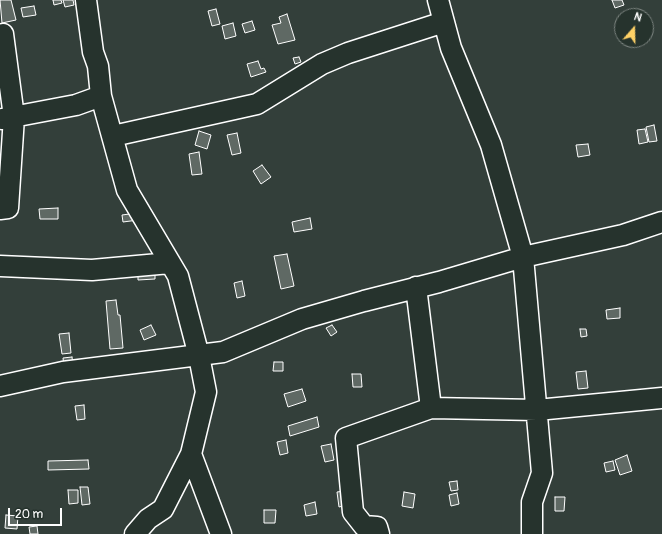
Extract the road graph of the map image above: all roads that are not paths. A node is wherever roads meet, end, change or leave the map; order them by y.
1 (86, 0) edge
2 (438, 0) edge
3 (444, 22) junction
4 (0, 35) edge
5 (101, 96) junction
6 (7, 118) edge
7 (113, 136) junction
8 (0, 209) edge
9 (662, 222) edge
10 (523, 257) junction
11 (170, 263) junction
12 (0, 267) edge
13 (416, 287) junction
14 (199, 356) junction
15 (0, 386) edge
16 (662, 398) edge
17 (431, 408) junction
18 (537, 410) junction
19 (191, 454) junction
20 (135, 534) edge
21 (221, 534) edge
22 (379, 534) edge
23 (532, 534) edge

1 - 5 street
2 - 3 street
3 - 7 street
3 - 10 street
4 - 6 street
5 - 6 street
5 - 7 street
6 - 8 street
7 - 11 street
9 - 10 street
10 - 13 street
10 - 18 street
11 - 12 street
11 - 14 street
13 - 14 street
13 - 17 street
14 - 15 street
14 - 19 street
16 - 18 street
17 - 18 street
17 - 22 street
18 - 23 street
19 - 20 street
19 - 21 street

